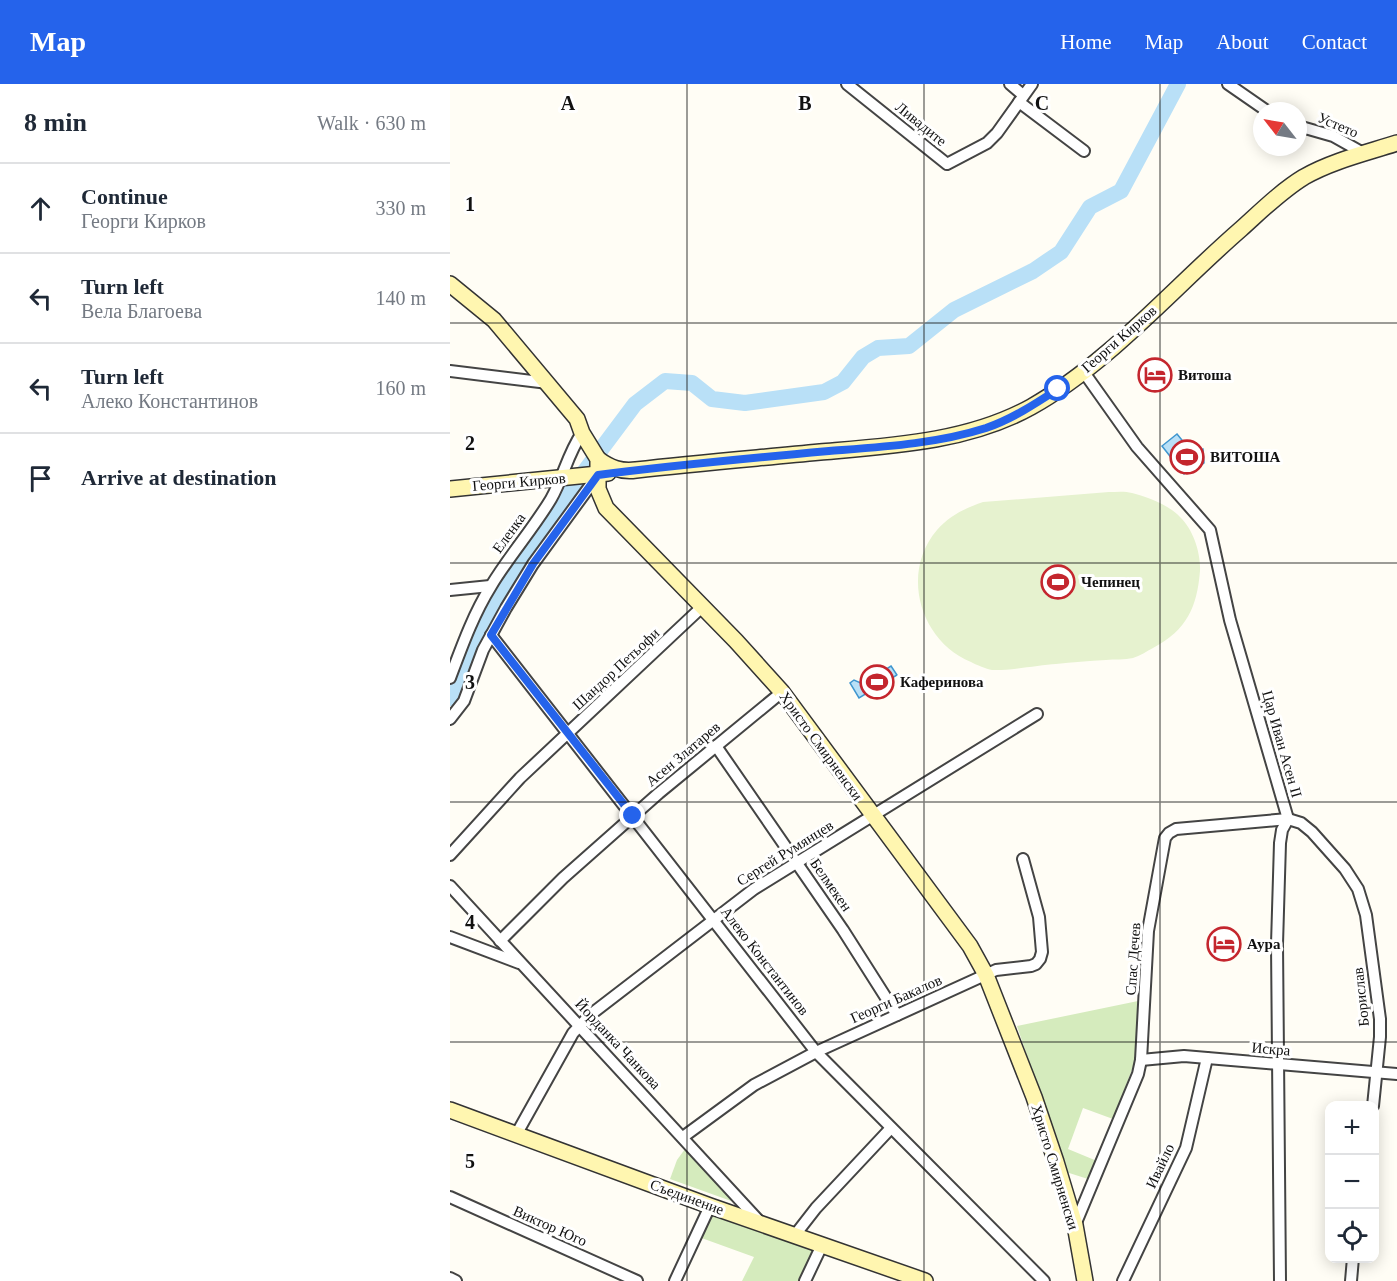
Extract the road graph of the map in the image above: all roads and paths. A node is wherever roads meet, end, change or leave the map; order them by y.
1 (847, 84) edge
2 (1010, 84) edge
3 (1032, 84) edge
4 (1228, 84) edge
5 (1021, 98) junction
6 (1254, 102) edge
7 (1307, 129) edge
8 (1397, 143) edge
9 (1083, 151) dead end
10 (1365, 154) junction
11 (450, 284) edge
12 (450, 371) edge
13 (1083, 371) junction
14 (548, 383) junction
15 (585, 439) junction
16 (596, 470) junction
17 (567, 478) junction
18 (450, 489) edge
19 (490, 586) junction
20 (450, 590) edge
21 (702, 608) junction
22 (491, 635) junction
23 (450, 678) edge
24 (782, 692) junction
25 (1037, 714) dead end
26 (450, 719) edge
27 (569, 734) junction
28 (716, 746) junction
29 (633, 816) junction
30 (873, 816) junction
31 (1288, 819) junction
32 (450, 855) edge
33 (1023, 859) dead end
34 (796, 861) junction
35 (450, 886) edge
36 (713, 919) junction
37 (450, 937) edge
38 (500, 941) junction
39 (522, 964) junction
40 (986, 975) junction
41 (897, 1015) junction
42 (579, 1024) junction
43 (816, 1052) junction
44 (1207, 1058) junction
45 (1142, 1060) junction
46 (1279, 1064) junction
47 (1377, 1073) junction
48 (1397, 1074) edge
49 (1374, 1101) edge
50 (450, 1110) edge
51 (891, 1128) junction
52 (516, 1135) junction
53 (683, 1137) junction
54 (450, 1197) edge
55 (710, 1206) junction
56 (762, 1224) junction
57 (1076, 1225) junction
58 (795, 1234) junction
59 (822, 1245) junction
60 (1352, 1263) edge
61 (450, 1278) edge
62 (456, 1281) edge
63 (638, 1281) edge
64 (675, 1281) edge
65 (805, 1281) edge
66 (925, 1281) edge
67 (1044, 1281) edge
68 (1085, 1281) edge
69 (1123, 1281) edge
70 (1280, 1281) edge
71 (1350, 1281) edge

1 - 5 street, Ливадите
2 - 5 street
3 - 5 street
4 - 6 street
5 - 9 street
7 - 10 street, Устето
8 - 10 street, Георги Кирков
10 - 13 street, Георги Кирков
11 - 14 street, Христо Смирненски
12 - 14 street
13 - 16 street, Георги Кирков
13 - 31 street, Цар Иван Асен II
14 - 15 street, Христо Смирненски
15 - 16 street, Христо Смирненски
15 - 17 street, Еленка
16 - 17 street, Георги Кирков
16 - 21 street, Христо Смирненски
16 - 22 street
17 - 18 street, Георги Кирков
17 - 19 street, Еленка
19 - 20 street
19 - 23 street, Еленка
21 - 24 street, Христо Смирненски
21 - 27 street, Шандор Петьофи
22 - 26 street
22 - 27 street, Алеко Константинов
24 - 28 street, Асен Златарев
24 - 30 street, Христо Смирненски
25 - 30 street, Сергей Румянцев
27 - 29 street, Алеко Константинов
27 - 32 street, Шандор Петьофи
28 - 29 street, Асен Златарев
28 - 34 street, Белмекен
29 - 36 street, Алеко Константинов
29 - 38 street, Асен Златарев
30 - 34 street, Сергей Румянцев
30 - 40 street, Христо Смирненски
31 - 45 street, Спас Дечев
31 - 46 street, Цар Иван Асен II
31 - 47 street, Борислав
33 - 40 street, Георги Бакалов
34 - 36 street, Сергей Румянцев
34 - 41 street, Белмекен
35 - 38 street, Йорданка Чанкова
36 - 42 street, Сергей Румянцев
36 - 43 street, Алеко Константинов
37 - 39 street
38 - 39 street, Йорданка Чанкова
39 - 42 street, Йорданка Чанкова
40 - 41 street, Георги Бакалов
40 - 57 street, Христо Смирненски
41 - 43 street, Георги Бакалов
42 - 52 street, Сергей Румянцев
42 - 53 street, Йорданка Чанкова
43 - 51 street, Алеко Константинов
43 - 53 street, Георги Бакалов
44 - 45 street, Искра
44 - 46 street, Искра
44 - 69 street, Ивайло
45 - 57 street, Спас Дечев
46 - 47 street, Искра
46 - 70 street, Цар Иван Асен II
47 - 48 street, Искра
47 - 49 street, Борислав
50 - 52 street, Съединение
51 - 58 street
51 - 67 street, Алеко Константинов
52 - 55 street, Съединение
53 - 56 street, Йорданка Чанкова
54 - 63 street, Виктор Юго
55 - 56 street, Съединение
55 - 64 street
56 - 58 street, Съединение
57 - 68 street, Христо Смирненски
58 - 59 street, Съединение
59 - 65 street
59 - 66 street, Съединение
60 - 71 street
61 - 62 street

